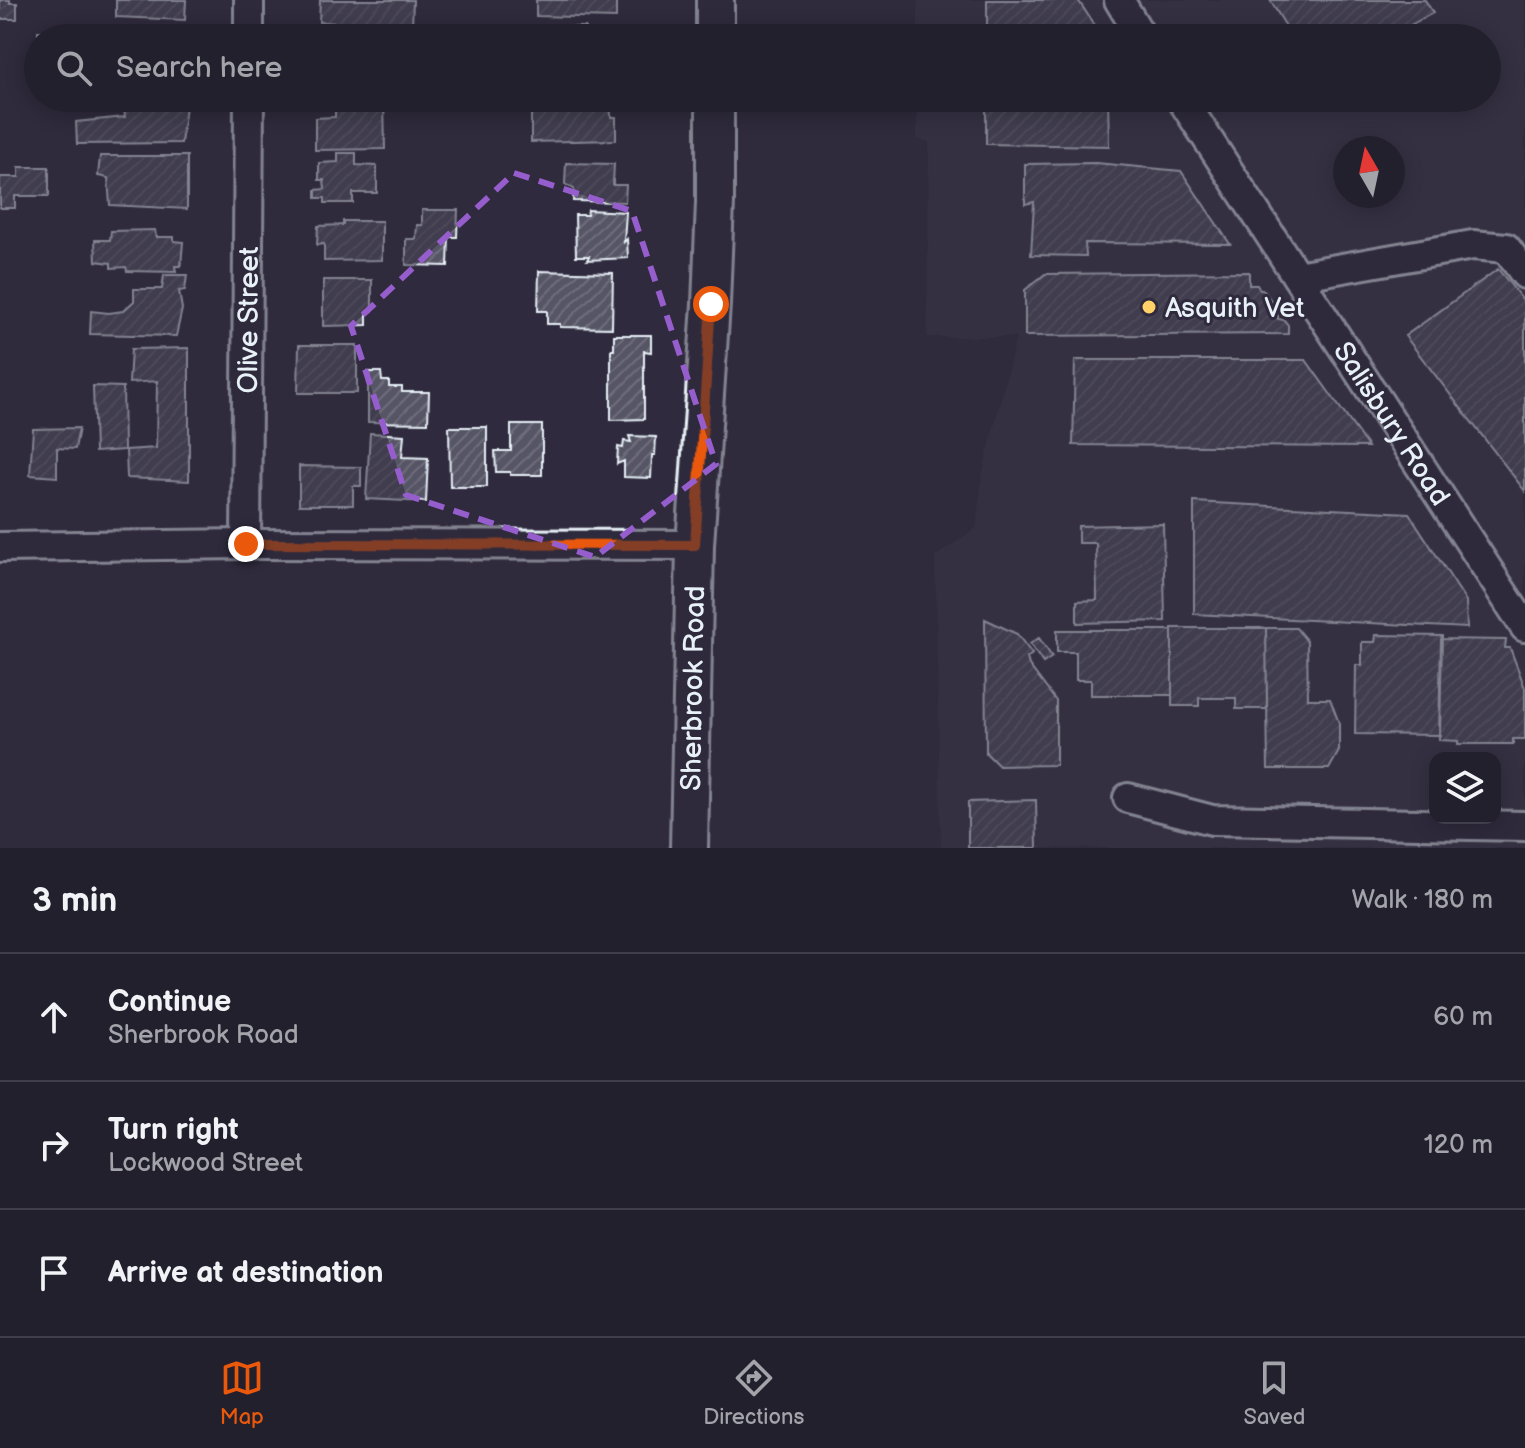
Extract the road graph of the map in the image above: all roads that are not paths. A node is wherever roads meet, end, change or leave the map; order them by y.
1 (249, 0) edge
2 (715, 0) edge
3 (1119, 0) edge
4 (249, 24) edge
5 (715, 24) edge
6 (1134, 24) edge
7 (249, 112) edge
8 (715, 112) edge
9 (1190, 112) edge
10 (1525, 274) edge
11 (1297, 276) junction
12 (246, 544) junction
13 (695, 545) junction
14 (0, 547) edge
15 (1525, 627) edge
16 (1128, 798) dead end
17 (1525, 826) edge
18 (689, 848) edge

1 - 4 street
2 - 5 main road
3 - 6 street
7 - 12 street, Olive Street
8 - 13 main road, Sherbrook Road
9 - 11 street, Salisbury Road
10 - 11 street
11 - 15 street, Salisbury Road
12 - 13 street
12 - 14 street
13 - 18 main road, Sherbrook Road
16 - 17 street

